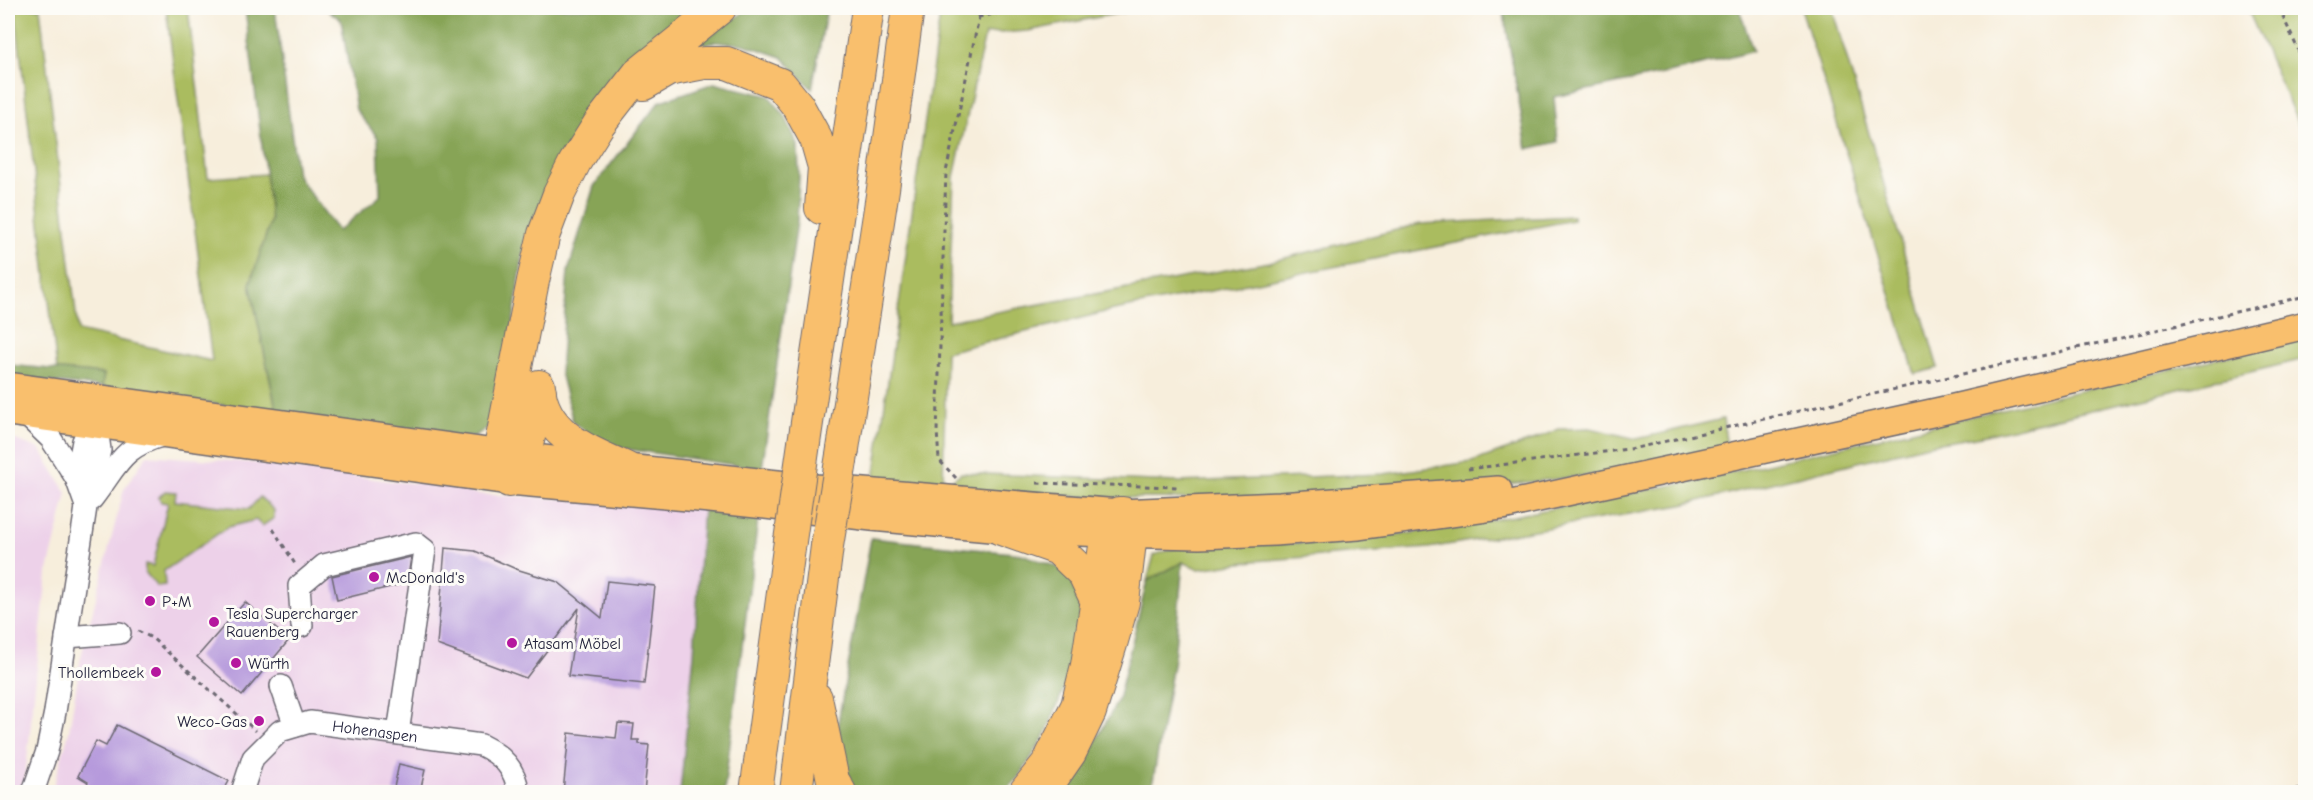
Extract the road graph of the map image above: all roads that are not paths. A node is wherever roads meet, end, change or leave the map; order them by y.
1 (720, 8) edge
2 (868, 8) edge
3 (908, 8) edge
4 (620, 98) junction
5 (533, 280) junction
6 (823, 321) junction
7 (2306, 325) edge
8 (8, 386) edge
9 (540, 391) junction
10 (77, 396) junction
11 (105, 399) junction
12 (17, 413) edge
13 (92, 423) junction
14 (169, 434) junction
15 (511, 464) junction
16 (626, 468) junction
17 (76, 478) junction
18 (86, 507) junction
19 (1119, 526) junction
20 (1001, 529) junction
21 (1098, 604) junction
22 (302, 626) dead end
23 (126, 630) road end
24 (66, 637) junction
25 (811, 677) junction
26 (281, 686) dead end
27 (295, 726) junction
28 (398, 733) junction
29 (33, 792) edge
30 (242, 792) edge
31 (518, 792) edge
32 (756, 792) edge
33 (796, 792) edge
34 (840, 792) edge
35 (1025, 792) edge
36 (1043, 792) edge

1 - 4 highway
2 - 6 highway
3 - 25 highway, bridge
4 - 5 highway
4 - 6 highway
5 - 9 highway
5 - 15 highway
6 - 32 highway, bridge
7 - 19 main road
8 - 10 main road
9 - 15 highway
9 - 16 highway
10 - 11 main road
10 - 13 street
11 - 13 street
11 - 15 main road
12 - 13 main road
12 - 17 street
13 - 14 main road
13 - 17 street
13 - 18 street
14 - 15 main road
14 - 18 street
15 - 16 main road
15 - 20 main road
16 - 19 main road
17 - 18 street
18 - 24 street
19 - 20 main road
19 - 21 highway
19 - 36 highway
20 - 21 highway
21 - 35 highway
22 - 28 street
23 - 24 street
24 - 29 street
25 - 33 highway
25 - 34 highway
26 - 27 street
27 - 28 street, Hohenaspen
27 - 30 street, Hohenaspen
28 - 31 street, Hohenaspen

